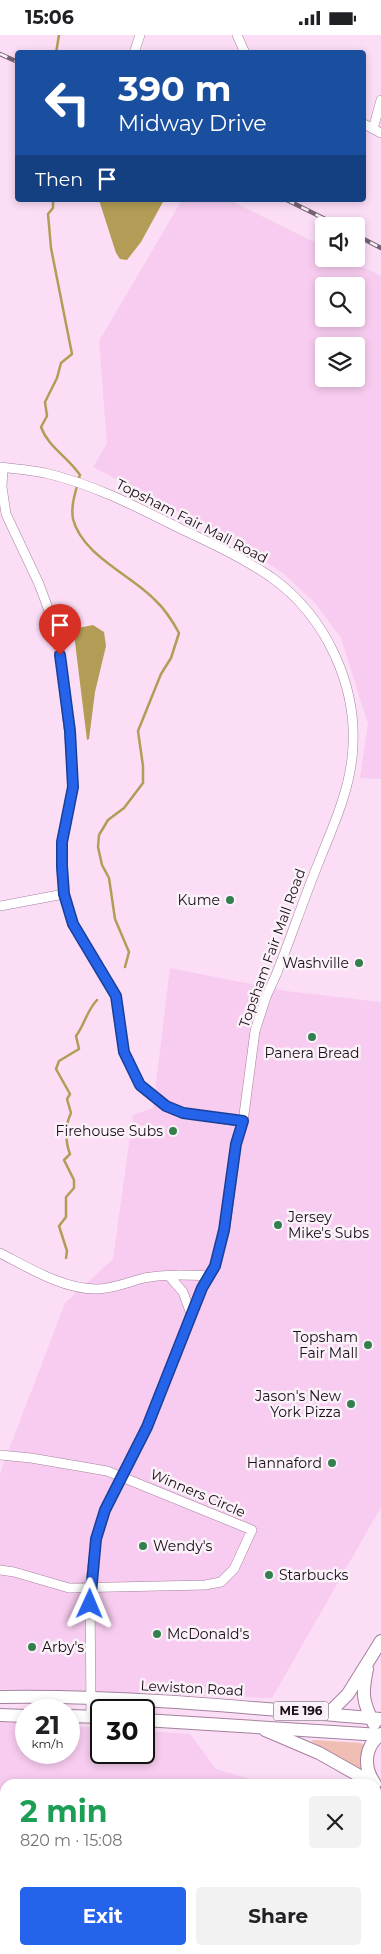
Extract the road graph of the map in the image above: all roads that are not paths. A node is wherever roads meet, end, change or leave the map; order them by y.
1 (140, 35) edge
2 (236, 35) edge
3 (135, 50) edge
4 (244, 50) edge
5 (381, 100) edge
6 (377, 131) edge
7 (2, 467) edge
8 (64, 894) junction
9 (0, 907) edge
10 (243, 1121) junction
11 (0, 1253) edge
12 (209, 1276) junction
13 (170, 1277) junction
14 (191, 1313) junction
15 (0, 1455) edge
16 (122, 1477) junction
17 (0, 1570) edge
18 (90, 1587) junction
19 (381, 1641) edge
20 (367, 1666) junction
21 (0, 1697) edge
22 (91, 1698) junction
23 (328, 1714) junction
24 (0, 1715) edge
25 (15, 1716) edge
26 (376, 1719) edge
27 (155, 1720) edge
28 (253, 1725) junction
29 (381, 1735) edge
30 (366, 1779) edge
31 (372, 1779) edge

1 - 3 street
2 - 4 street
5 - 6 street
7 - 8 street
7 - 10 street, Topsham Fair Mall Road
8 - 9 street
8 - 10 street
10 - 12 street, Topsham Fair Mall Road
11 - 13 street
12 - 13 street
12 - 14 street, Topsham Fair Mall Road
13 - 14 street
14 - 16 street, Topsham Fair Mall Road
15 - 16 street
16 - 18 street, Topsham Fair Mall Road
16 - 18 street, Winners Circle
17 - 18 street
18 - 22 street, Topsham Fair Mall Road
19 - 20 highway
20 - 23 highway
20 - 26 highway
21 - 22 highway, Lewiston Road / ME 196
22 - 23 highway, Lewiston Road / ME 196
23 - 26 highway, Lewiston Road / ME 196
24 - 25 highway
26 - 29 highway
27 - 28 highway, ME 196
28 - 29 highway, ME 196
28 - 30 highway
29 - 31 highway

